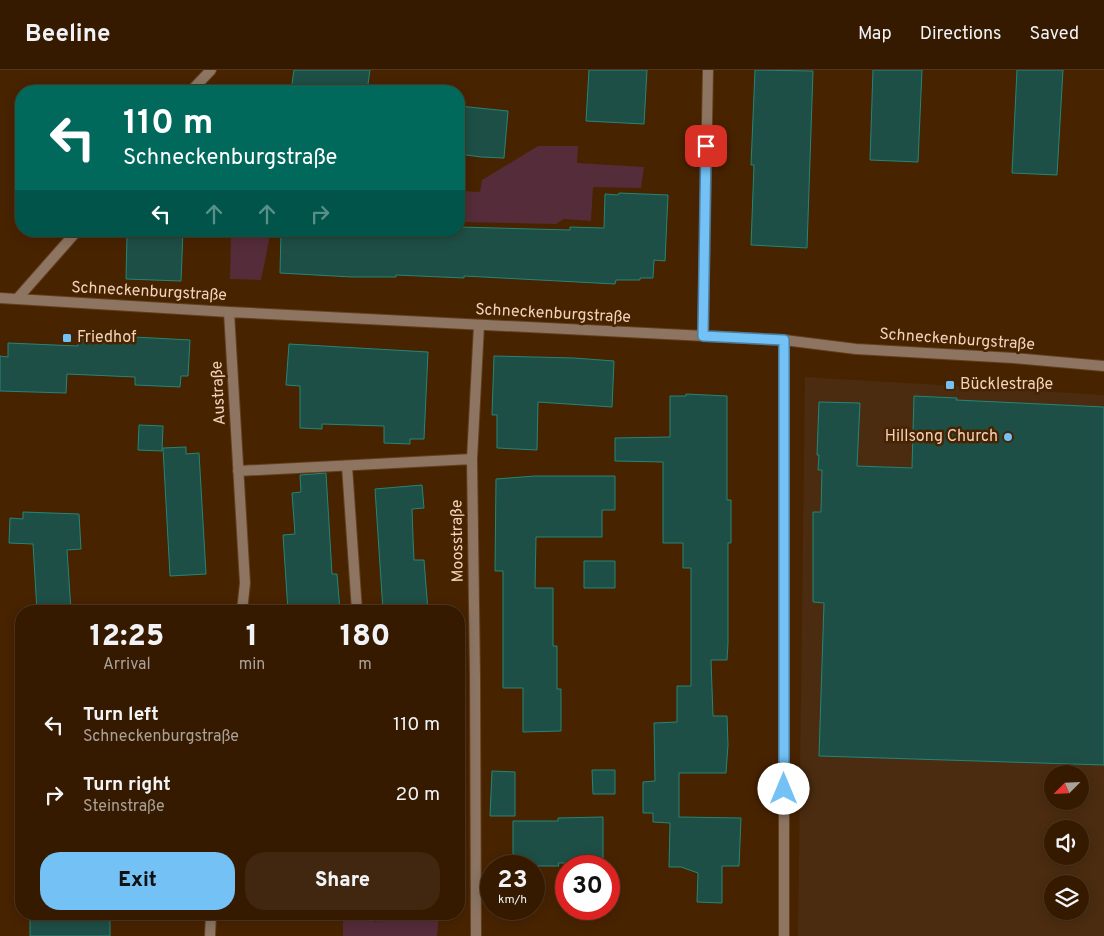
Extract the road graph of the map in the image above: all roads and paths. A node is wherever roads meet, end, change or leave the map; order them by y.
1 (211, 70) edge
2 (708, 70) edge
3 (197, 85) edge
4 (72, 237) edge
5 (0, 298) edge
6 (17, 299) junction
7 (229, 312) junction
8 (479, 325) junction
9 (703, 336) junction
10 (784, 340) junction
11 (1104, 366) edge
12 (472, 459) junction
13 (347, 466) junction
14 (238, 472) junction
15 (242, 605) edge
16 (357, 605) edge
17 (211, 920) edge
18 (210, 936) edge
19 (476, 936) edge
20 (784, 936) edge

1 - 3 street
2 - 9 street
4 - 6 street
5 - 6 street, Schneckenburgstraße
6 - 7 street, Schneckenburgstraße
7 - 8 street, Schneckenburgstraße
7 - 14 street, Austraße
8 - 9 street, Schneckenburgstraße
8 - 12 street, Moosstraße
9 - 10 street, Schneckenburgstraße
10 - 11 street, Schneckenburgstraße
10 - 20 street
12 - 13 street
12 - 19 street, Moosstraße
13 - 14 street
13 - 16 street
14 - 15 street, Austraße
17 - 18 street

